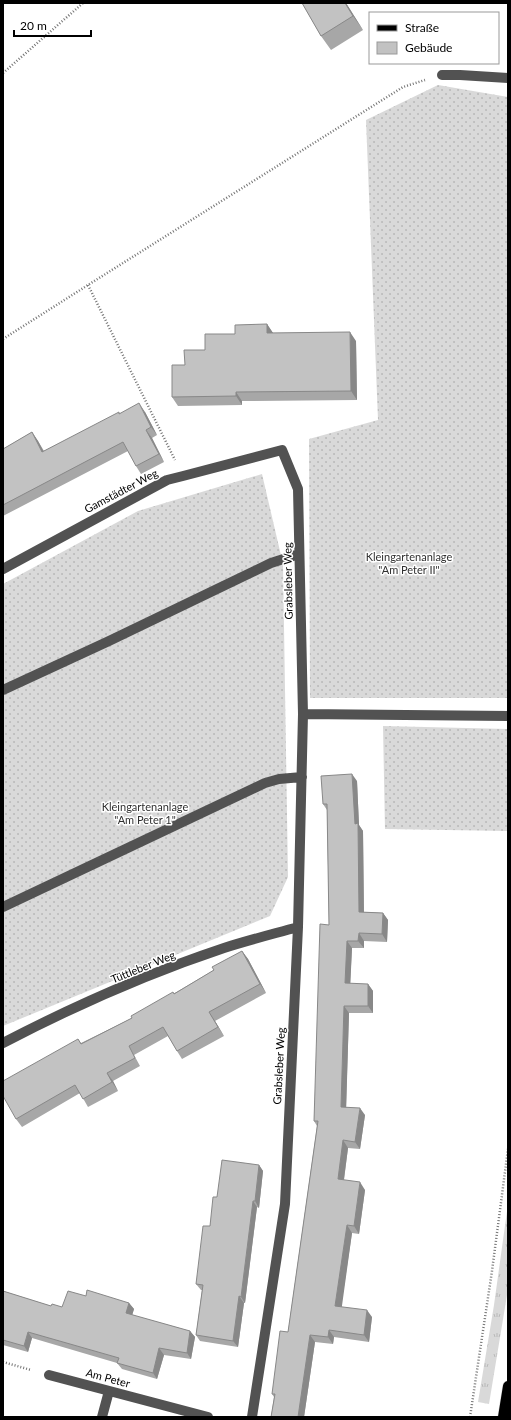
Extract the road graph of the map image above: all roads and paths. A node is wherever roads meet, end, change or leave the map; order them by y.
1 (83, 3) edge
2 (3, 73) edge
3 (442, 75) joint
4 (508, 78) edge
5 (88, 285) junction
6 (3, 339) edge
7 (282, 450) joint
8 (183, 476) junction
9 (299, 554) junction
10 (3, 569) edge
11 (3, 690) edge
12 (303, 714) junction
13 (508, 716) edge
14 (302, 777) junction
15 (3, 907) edge
16 (298, 927) junction
17 (3, 1043) edge
18 (508, 1149) edge
19 (3, 1362) edge
20 (49, 1375) joint
21 (508, 1386) edge
22 (109, 1391) junction
23 (102, 1417) edge
24 (208, 1417) edge
25 (252, 1417) edge
26 (470, 1417) edge
27 (503, 1417) edge

1 - 2 path
3 - 4 street
3 - 5 path
5 - 6 path
5 - 8 path
7 - 8 street, Gamstädter Weg
7 - 9 street, Grabsleber Weg
8 - 10 street, Gamstädter Weg
9 - 11 street
9 - 12 street, Grabsleber Weg
12 - 13 street
12 - 14 street, Grabsleber Weg
14 - 15 street
14 - 16 street, Grabsleber Weg
16 - 17 street, Tüttleber Weg
16 - 25 street, Grabsleber Weg
18 - 26 path
19 - 20 path
20 - 22 street, Am Peter
21 - 27 main road
22 - 23 street
22 - 24 street, Am Peter

